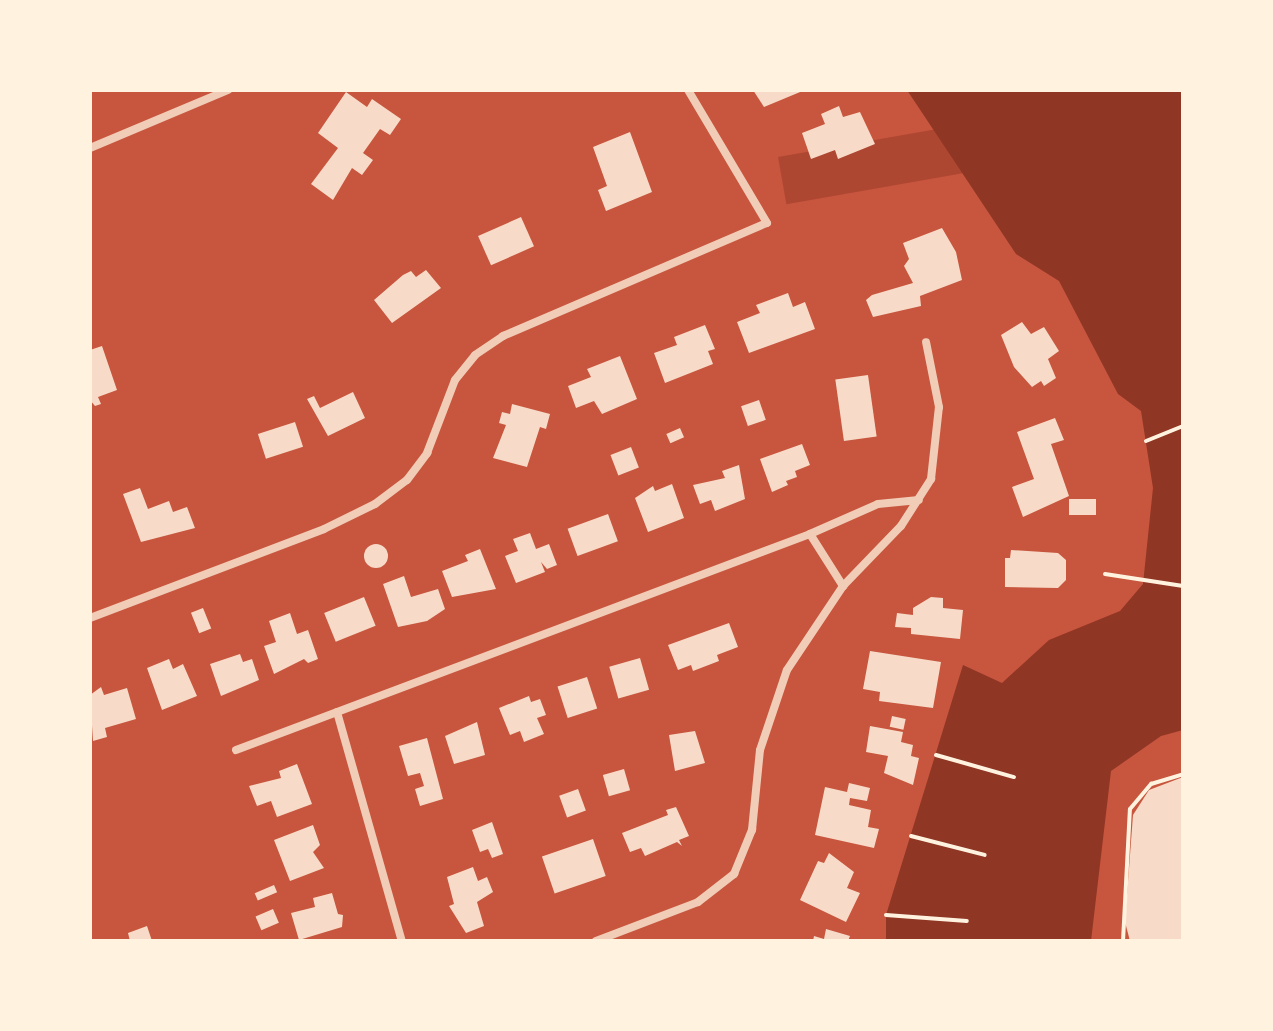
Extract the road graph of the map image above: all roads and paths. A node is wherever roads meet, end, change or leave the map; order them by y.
1 (228, 90) edge
2 (688, 90) edge
3 (90, 148) edge
4 (926, 342) dead end
5 (1183, 426) edge
6 (1146, 441) dead end
7 (919, 500) junction
8 (810, 534) junction
9 (1105, 574) dead end
10 (843, 586) junction
11 (1183, 586) edge
12 (90, 618) edge
13 (337, 712) junction
14 (236, 750) dead end
15 (936, 755) dead end
16 (1183, 774) edge
17 (1014, 777) dead end
18 (911, 836) dead end
19 (985, 855) dead end
20 (886, 915) dead end
21 (967, 921) dead end
22 (402, 941) edge
23 (596, 941) edge
24 (1123, 941) edge

1 - 3 street
2 - 12 street
4 - 7 street
5 - 6 path
7 - 8 street
7 - 10 street
8 - 10 street
8 - 13 street
9 - 11 path
10 - 23 street
13 - 14 street
13 - 22 street
15 - 17 path
16 - 24 path
18 - 19 path
20 - 21 path

